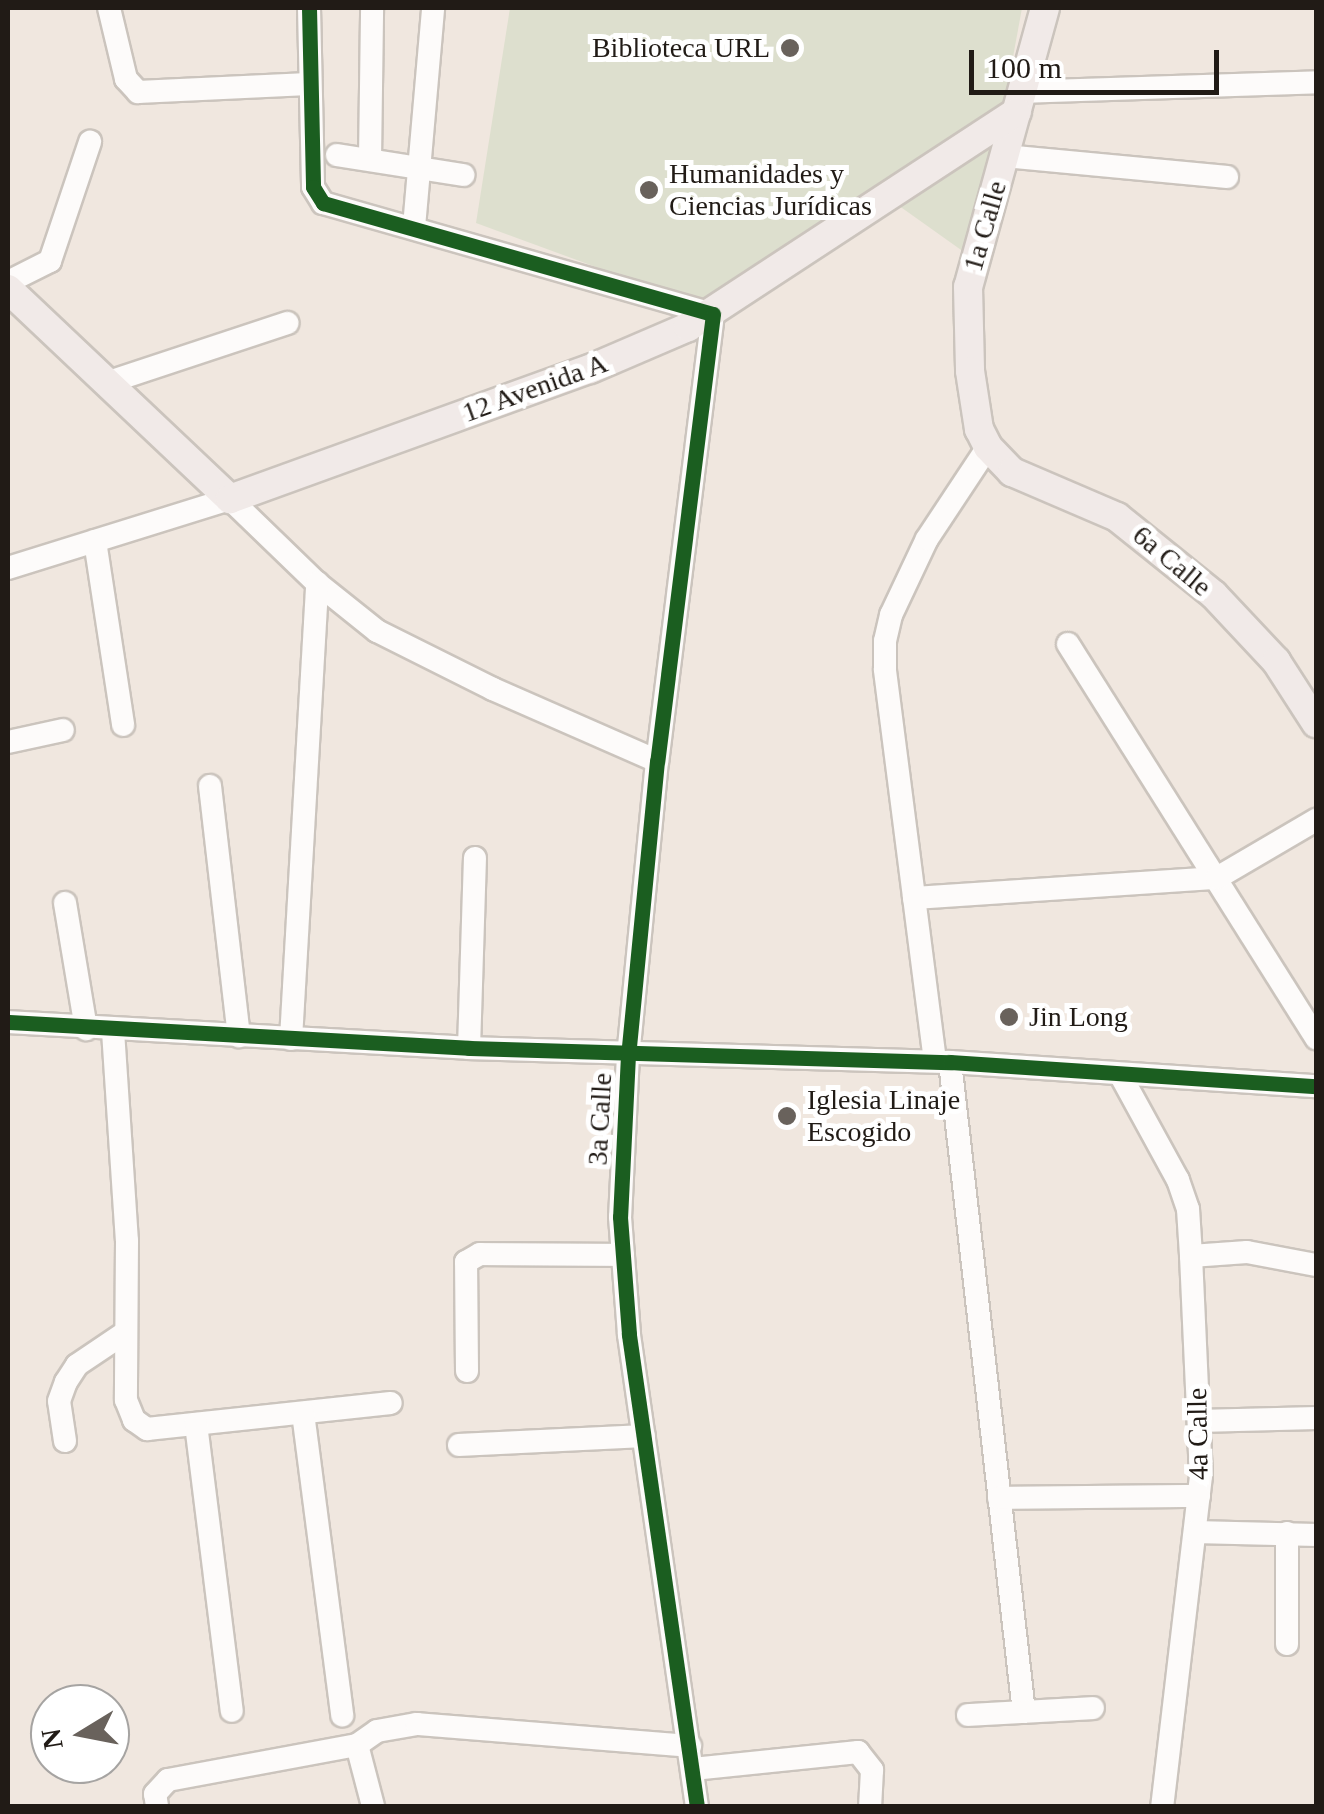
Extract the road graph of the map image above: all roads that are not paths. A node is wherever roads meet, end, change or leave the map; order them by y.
1 (109, 8) edge
2 (310, 8) edge
3 (372, 8) edge
4 (434, 8) edge
5 (1045, 8) edge
6 (1316, 82) edge
7 (308, 84) junction
8 (1020, 102) junction
9 (90, 142) dead end
10 (337, 155) dead end
11 (1005, 156) junction
12 (370, 160) junction
13 (420, 168) junction
14 (463, 175) dead end
15 (1226, 177) dead end
16 (414, 227) junction
17 (8, 285) edge
18 (713, 314) junction
19 (287, 322) dead end
20 (109, 382) junction
21 (988, 448) junction
22 (230, 498) junction
23 (96, 540) junction
24 (8, 568) edge
25 (317, 584) junction
26 (1068, 644) dead end
27 (1316, 723) edge
28 (123, 725) dead end
29 (64, 730) dead end
30 (8, 742) edge
31 (656, 761) junction
32 (210, 786) dead end
33 (1316, 820) edge
34 (474, 858) dead end
35 (1217, 878) junction
36 (914, 898) junction
37 (65, 902) dead end
38 (8, 1022) edge
39 (86, 1029) junction
40 (113, 1032) junction
41 (239, 1036) junction
42 (1316, 1038) edge
43 (291, 1039) junction
44 (468, 1048) junction
45 (628, 1054) junction
46 (943, 1062) junction
47 (1120, 1076) junction
48 (1316, 1086) edge
49 (623, 1255) junction
50 (1192, 1256) junction
51 (1316, 1264) edge
52 (126, 1332) junction
53 (468, 1372) dead end
54 (391, 1404) dead end
55 (302, 1413) junction
56 (1316, 1418) edge
57 (1199, 1421) junction
58 (196, 1424) junction
59 (644, 1436) junction
60 (65, 1441) dead end
61 (459, 1445) dead end
62 (1199, 1496) junction
63 (999, 1498) junction
64 (1194, 1532) junction
65 (1287, 1534) junction
66 (1316, 1535) edge
67 (1287, 1644) dead end
68 (1093, 1708) dead end
69 (232, 1711) dead end
70 (1024, 1712) junction
71 (342, 1715) dead end
72 (968, 1715) dead end
73 (357, 1745) junction
74 (691, 1757) junction
75 (157, 1806) edge
76 (374, 1806) edge
77 (697, 1806) edge
78 (870, 1806) edge
79 (1162, 1806) edge

1 - 7 street
2 - 7 street
3 - 12 street
4 - 13 street
5 - 8 main road, 1a Calle
6 - 8 street
7 - 16 street
8 - 11 main road, 1a Calle
8 - 18 main road, 12 Avenida A
9 - 17 street
10 - 12 street
11 - 15 street
11 - 21 main road, 1a Calle
12 - 13 street
13 - 14 street
13 - 16 street
16 - 18 street
17 - 20 main road
18 - 22 main road, 12 Avenida A
18 - 31 street, 3a Calle
19 - 20 street
20 - 22 main road
21 - 27 main road, 6a Calle
21 - 36 street
22 - 23 street, 12 Avenida A
22 - 25 street
23 - 24 street, 12 Avenida A
23 - 28 street
25 - 31 street
25 - 43 street
26 - 35 street
29 - 30 street
31 - 45 street, 3a Calle
32 - 41 street
33 - 35 street
34 - 44 street
35 - 36 street
35 - 42 street
36 - 46 street
37 - 39 street
38 - 39 street
39 - 40 street
40 - 41 street
40 - 52 street
41 - 43 street
43 - 44 street
44 - 45 street
45 - 46 street
45 - 49 street, 3a Calle
46 - 47 street
46 - 63 street
47 - 48 street
47 - 50 street, 4a Calle
49 - 53 street
49 - 59 street, 3a Calle
50 - 51 street
50 - 57 street, 4a Calle
52 - 58 street
52 - 60 street
54 - 55 street
55 - 58 street
55 - 71 street
56 - 57 street
57 - 62 street, 4a Calle
58 - 69 street
59 - 61 street
59 - 74 street, 3a Calle
62 - 63 street
62 - 64 street, 4a Calle
63 - 70 street
64 - 65 street
64 - 79 street, 4a Calle
65 - 66 street
65 - 67 street
68 - 70 street
70 - 72 street
73 - 74 street
73 - 75 street
73 - 76 street
74 - 77 street, 3a Calle
74 - 78 street

